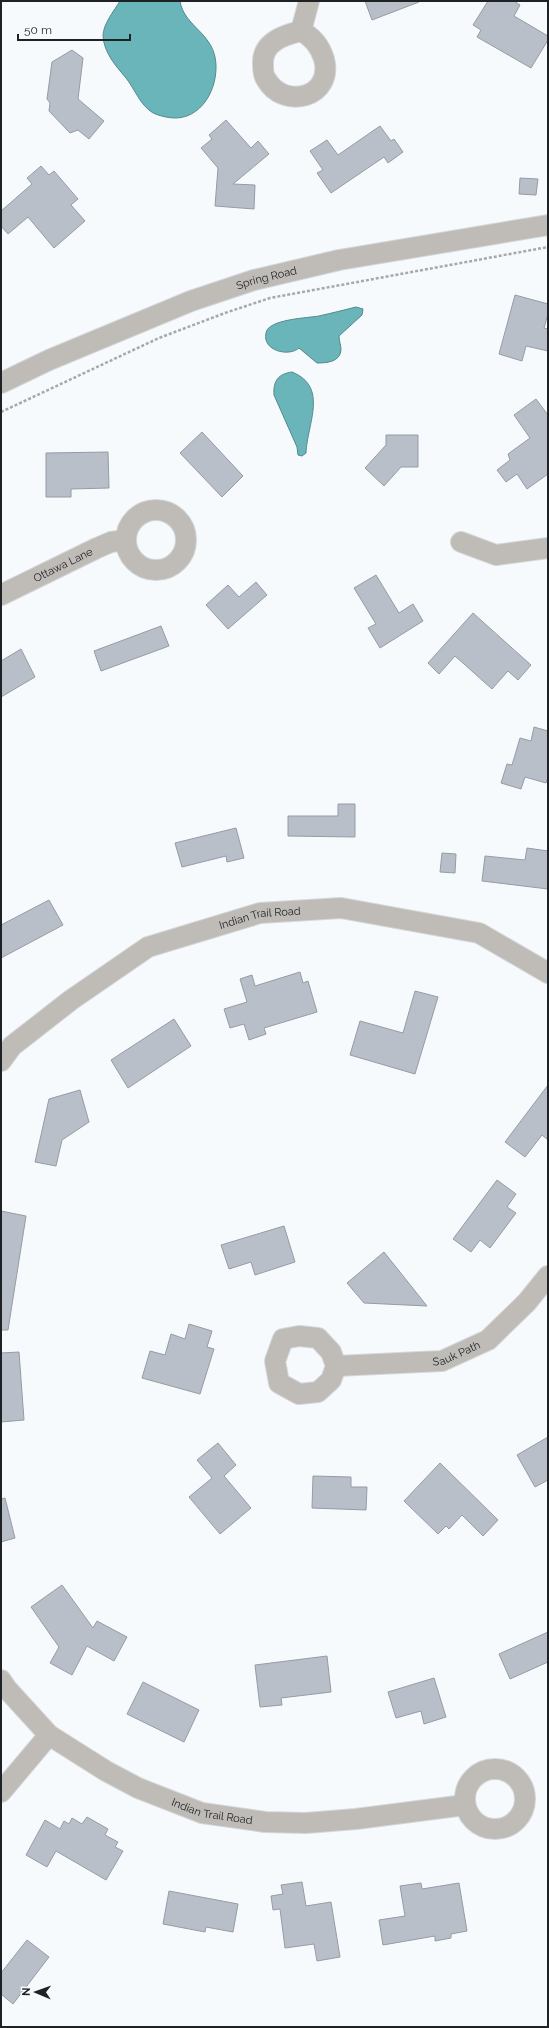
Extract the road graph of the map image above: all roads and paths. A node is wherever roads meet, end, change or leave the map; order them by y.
1 (309, 1) edge
2 (301, 31) dead end
3 (548, 225) edge
4 (548, 246) edge
5 (1, 383) edge
6 (1, 412) edge
7 (126, 540) dead end
8 (461, 542) dead end
9 (548, 548) edge
10 (1, 595) edge
11 (548, 973) edge
12 (5, 1047) edge
13 (548, 1276) edge
14 (336, 1366) dead end
15 (1, 1680) edge
16 (49, 1736) junction
17 (1, 1792) edge
18 (465, 1804) dead end

1 - 2 street
3 - 5 street, Spring Road
4 - 6 path
7 - 10 street, Ottawa Lane
8 - 9 street
11 - 12 street, Indian Trail Road
13 - 14 street, Sauk Path
15 - 16 street, Indian Trail Road
16 - 17 street
16 - 18 street, Indian Trail Road

